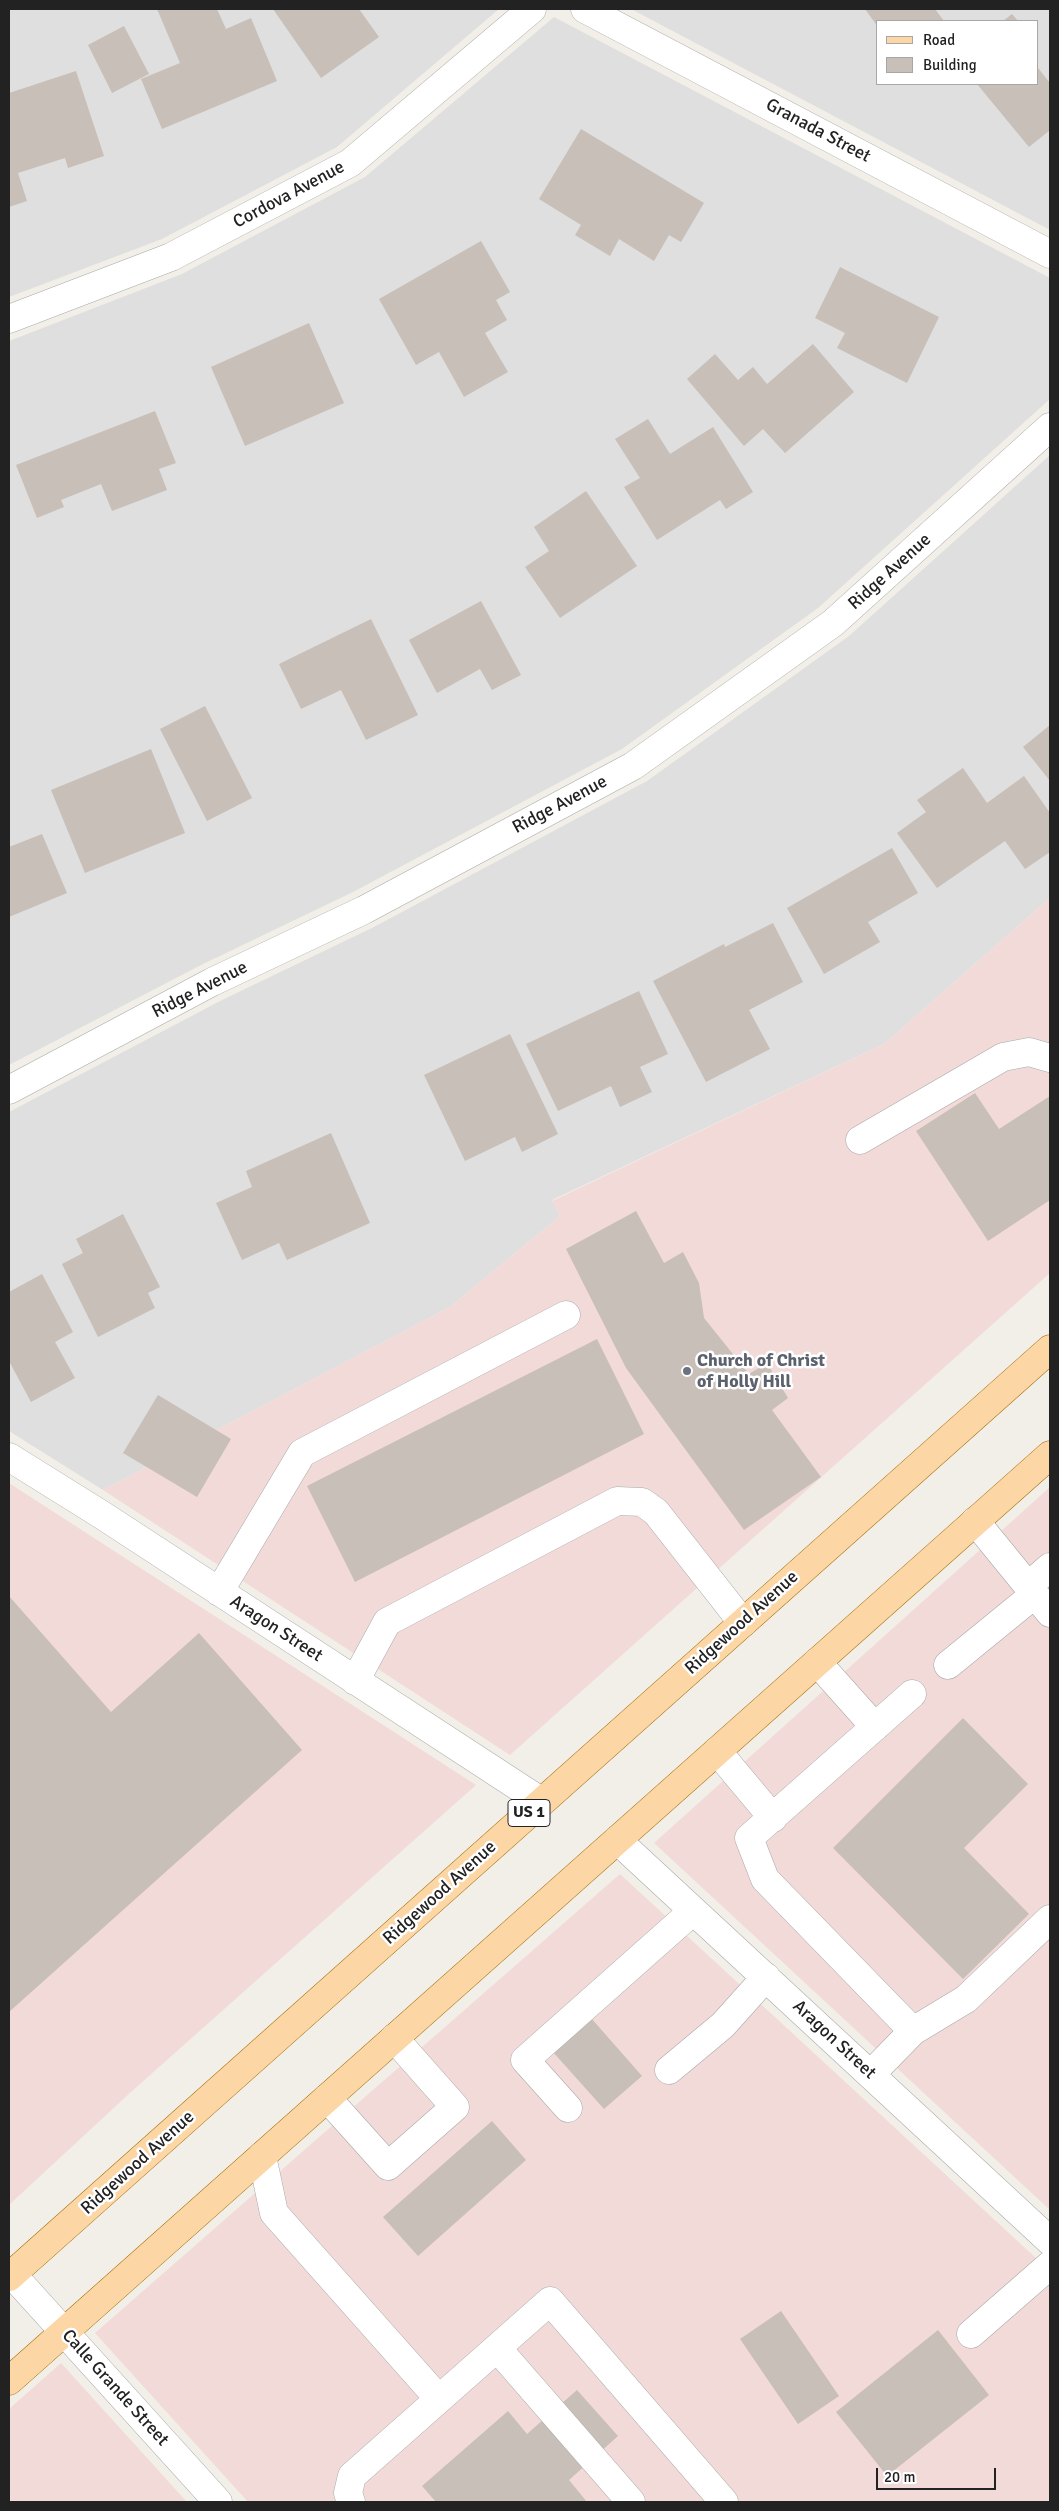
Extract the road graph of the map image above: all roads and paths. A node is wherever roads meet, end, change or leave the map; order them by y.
1 (532, 9) edge
2 (586, 9) edge
3 (1050, 254) edge
4 (9, 318) edge
5 (1050, 427) edge
6 (1050, 1058) edge
7 (9, 1090) edge
8 (860, 1140) dead end
9 (566, 1315) dead end
10 (1050, 1349) edge
11 (1050, 1455) edge
12 (9, 1457) edge
13 (975, 1522) junction
14 (1050, 1567) edge
15 (219, 1592) junction
16 (1038, 1597) edge
17 (742, 1623) junction
18 (817, 1662) junction
19 (948, 1665) dead end
20 (355, 1681) junction
21 (912, 1694) dead end
22 (875, 1727) junction
23 (717, 1751) junction
24 (542, 1802) junction
25 (773, 1818) junction
26 (617, 1840) junction
27 (694, 1910) junction
28 (1050, 1919) edge
29 (766, 1977) junction
30 (913, 2031) junction
31 (394, 2038) junction
32 (669, 2070) dead end
33 (871, 2074) junction
34 (328, 2098) junction
35 (568, 2108) dead end
36 (262, 2156) junction
37 (1050, 2241) edge
38 (1050, 2265) edge
39 (10, 2274) edge
40 (64, 2332) junction
41 (971, 2334) dead end
42 (497, 2348) junction
43 (9, 2381) edge
44 (439, 2399) junction
45 (218, 2502) edge
46 (351, 2502) edge
47 (631, 2502) edge
48 (724, 2502) edge

1 - 4 street, Cordova Avenue
2 - 3 street, Granada Street
5 - 7 street, Ridge Avenue
6 - 8 street
9 - 15 street
10 - 17 main road, Ridgewood Avenue / US 1
11 - 13 main road
12 - 15 street, Aragon Street
13 - 16 street
13 - 18 main road
14 - 16 street
15 - 20 street, Aragon Street
16 - 19 street
17 - 20 street
17 - 24 main road, Ridgewood Avenue / US 1
18 - 22 street
18 - 23 main road
20 - 24 street, Aragon Street
21 - 22 street
22 - 25 street
23 - 25 street
23 - 26 main road
24 - 39 main road, Ridgewood Avenue / US 1
25 - 30 street
26 - 27 street, Aragon Street
26 - 31 main road
27 - 29 street, Aragon Street
27 - 35 street
28 - 30 street
29 - 32 street
29 - 33 street, Aragon Street
30 - 33 street
31 - 34 main road
31 - 34 street
33 - 37 street, Aragon Street
34 - 36 main road
36 - 40 main road
36 - 44 street
38 - 41 street
39 - 40 street, Calle Grande Street
40 - 43 main road
40 - 45 street, Calle Grande Street
42 - 44 street
42 - 47 street
42 - 48 street
44 - 46 street

